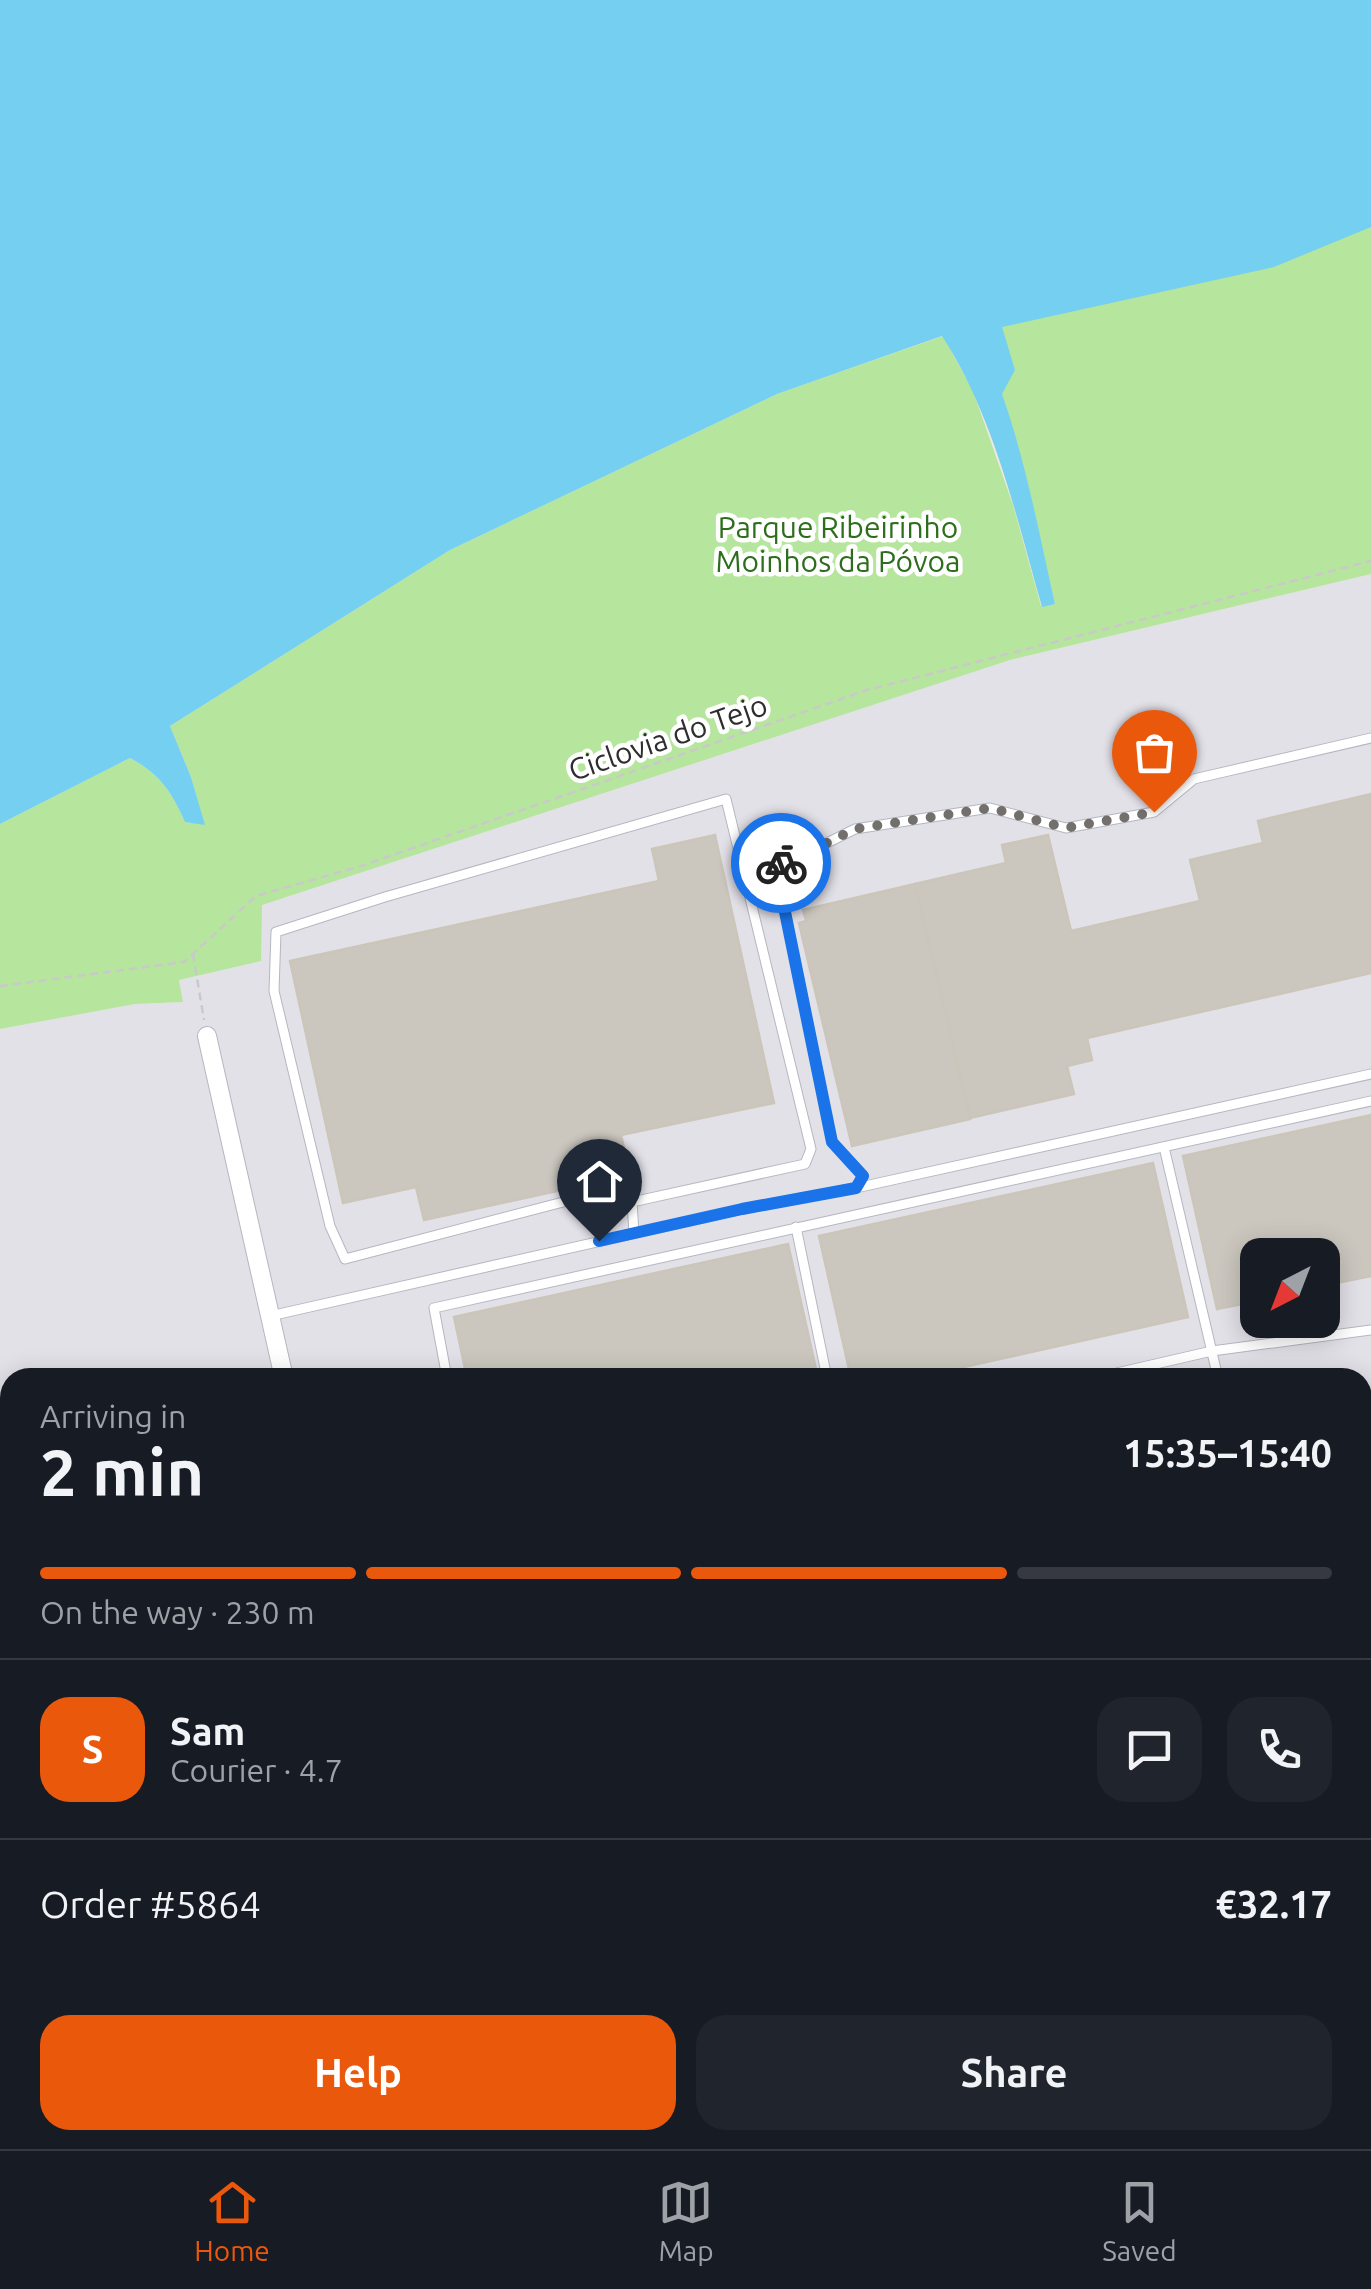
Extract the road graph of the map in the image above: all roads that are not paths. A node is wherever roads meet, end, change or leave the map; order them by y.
1 (1371, 738) edge
2 (207, 1036) road end
3 (1371, 1074) edge
4 (1371, 1101) edge
5 (1164, 1147) junction
6 (856, 1188) junction
7 (632, 1202) junction
8 (796, 1227) junction
9 (634, 1233) junction
10 (270, 1316) junction
11 (1371, 1330) edge
12 (1212, 1351) junction
13 (282, 1368) edge
14 (446, 1368) edge
15 (825, 1368) edge
16 (1138, 1368) edge
17 (1216, 1368) edge

1 - 6 lane
2 - 10 street
3 - 6 lane
4 - 5 lane
5 - 8 lane
5 - 12 lane
6 - 9 lane
7 - 7 lane
7 - 9 lane
8 - 14 lane
8 - 15 lane
9 - 10 lane
10 - 13 street
11 - 12 lane
12 - 16 lane
12 - 17 lane

